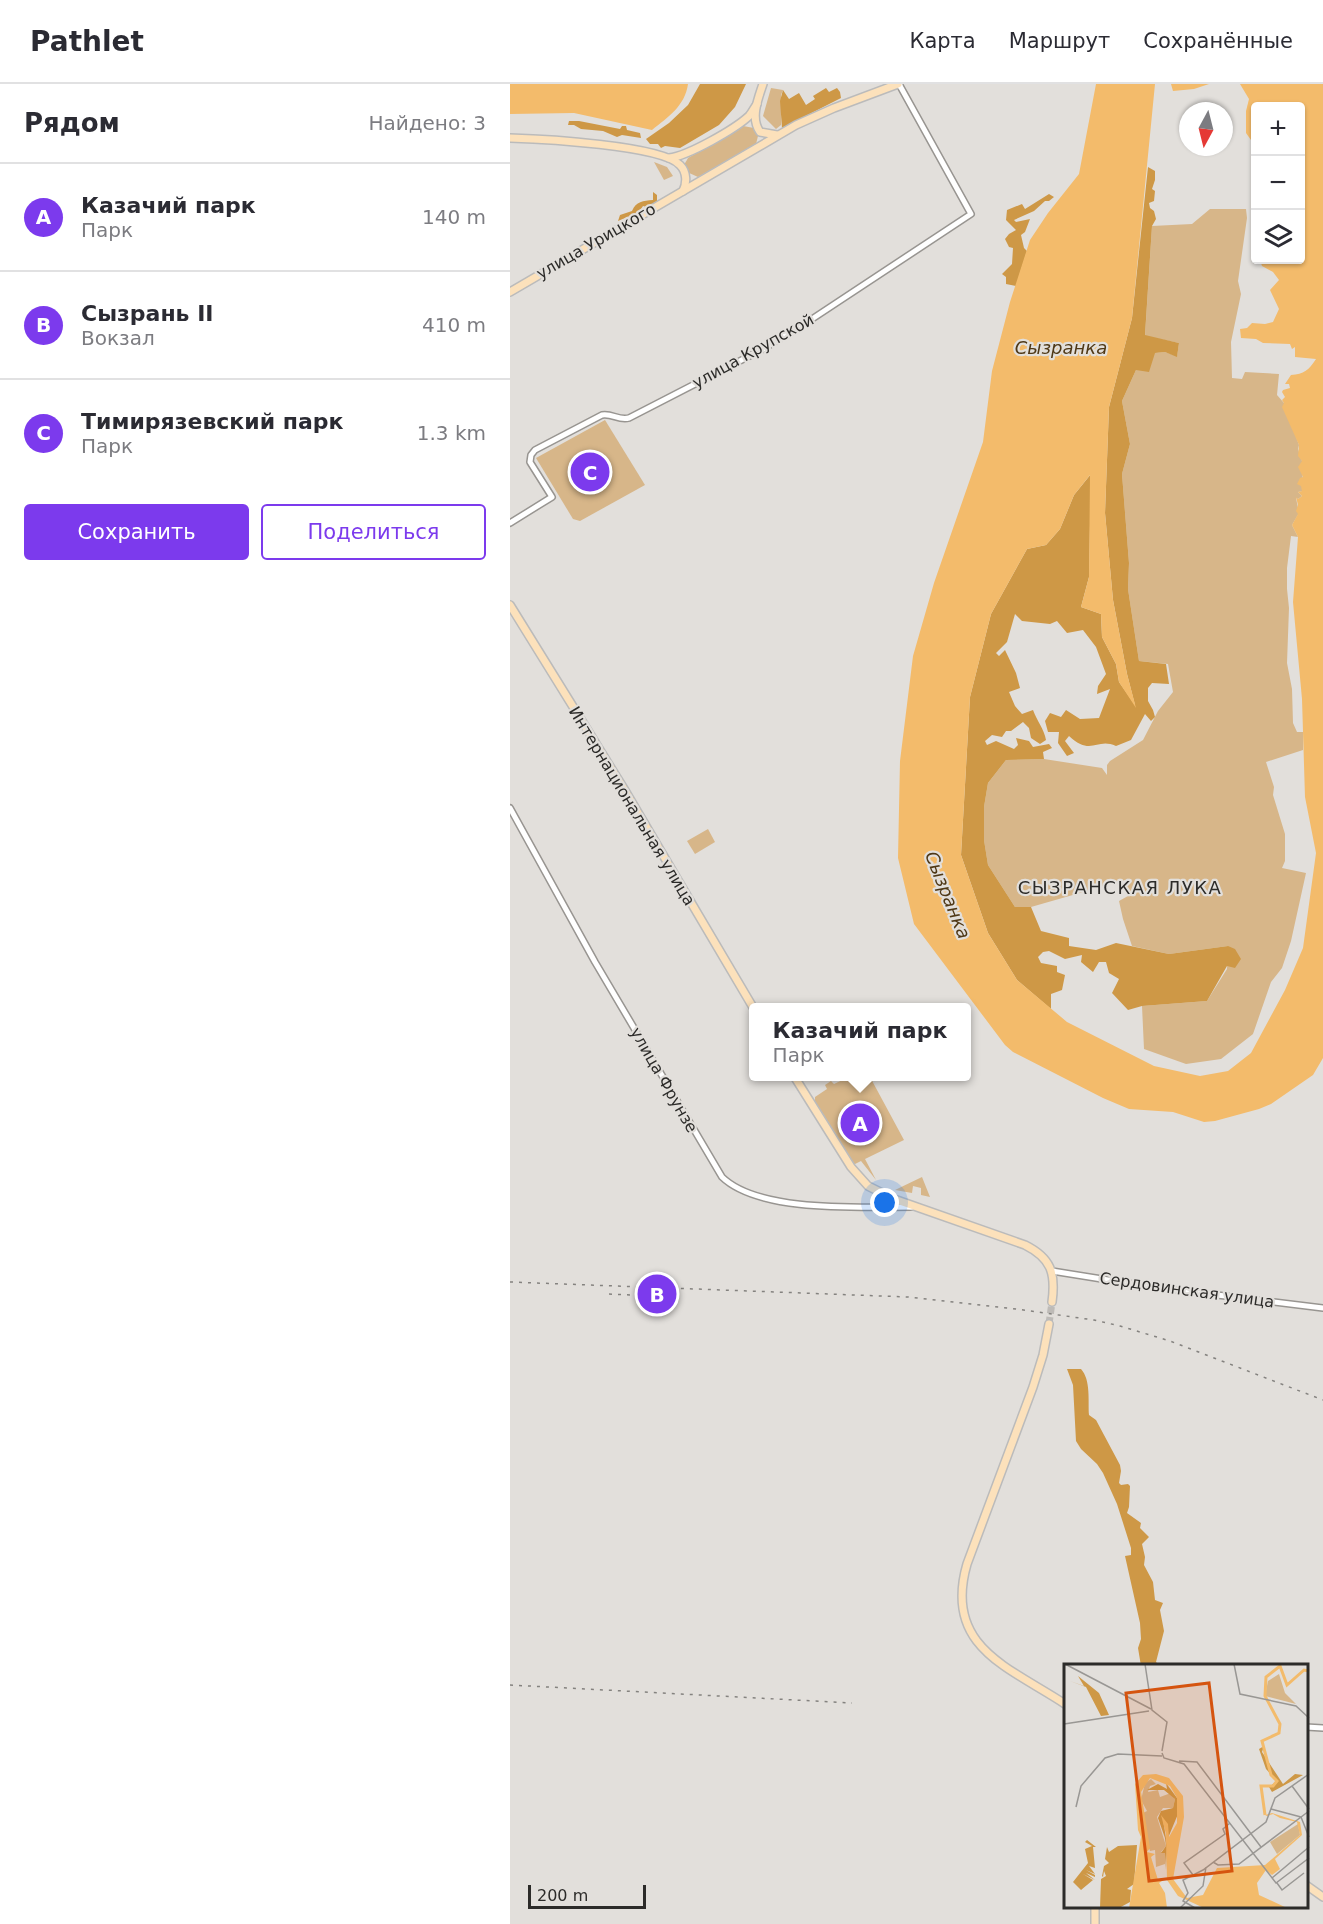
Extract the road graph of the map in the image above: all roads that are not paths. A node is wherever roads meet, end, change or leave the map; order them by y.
1 (763, 84) edge
2 (898, 84) edge
3 (757, 104) junction
4 (737, 124) junction
5 (755, 125) junction
6 (760, 132) junction
7 (777, 135) junction
8 (510, 138) edge
9 (758, 146) junction
10 (687, 154) junction
11 (669, 158) junction
12 (681, 166) junction
13 (685, 175) junction
14 (702, 179) junction
15 (682, 191) junction
16 (510, 292) edge
17 (510, 523) edge
18 (510, 605) edge
19 (510, 808) edge
20 (749, 1003) edge
21 (797, 1081) edge
22 (886, 1196) junction
23 (884, 1207) junction
24 (916, 1207) junction
25 (1052, 1271) junction
26 (1052, 1302) tunnel mouth
27 (1323, 1308) edge
28 (1049, 1324) tunnel mouth
29 (1064, 1703) edge
30 (1308, 1727) edge
31 (1323, 1728) edge
32 (1308, 1886) edge
33 (1323, 1897) edge

1 - 3 main road
2 - 7 main road
2 - 17 street, улица Крупской
3 - 4 main road
3 - 5 main road
4 - 5 main road
4 - 10 main road
5 - 6 main road
6 - 7 main road
6 - 9 main road
7 - 9 main road
8 - 11 main road
9 - 14 main road
10 - 11 main road
10 - 12 main road
11 - 12 main road
12 - 13 main road
13 - 14 main road
13 - 15 main road
14 - 15 main road, улица Урицкого
15 - 16 main road, улица Урицкого
18 - 20 main road, Интернациональная улица
19 - 23 street, улица Фрунзе
21 - 22 main road
22 - 23 street
22 - 24 main road
23 - 24 street, улица Фрунзе
24 - 25 main road
25 - 26 main road
25 - 27 street, Сердовинская улица
28 - 29 main road
30 - 31 street
32 - 33 main road

